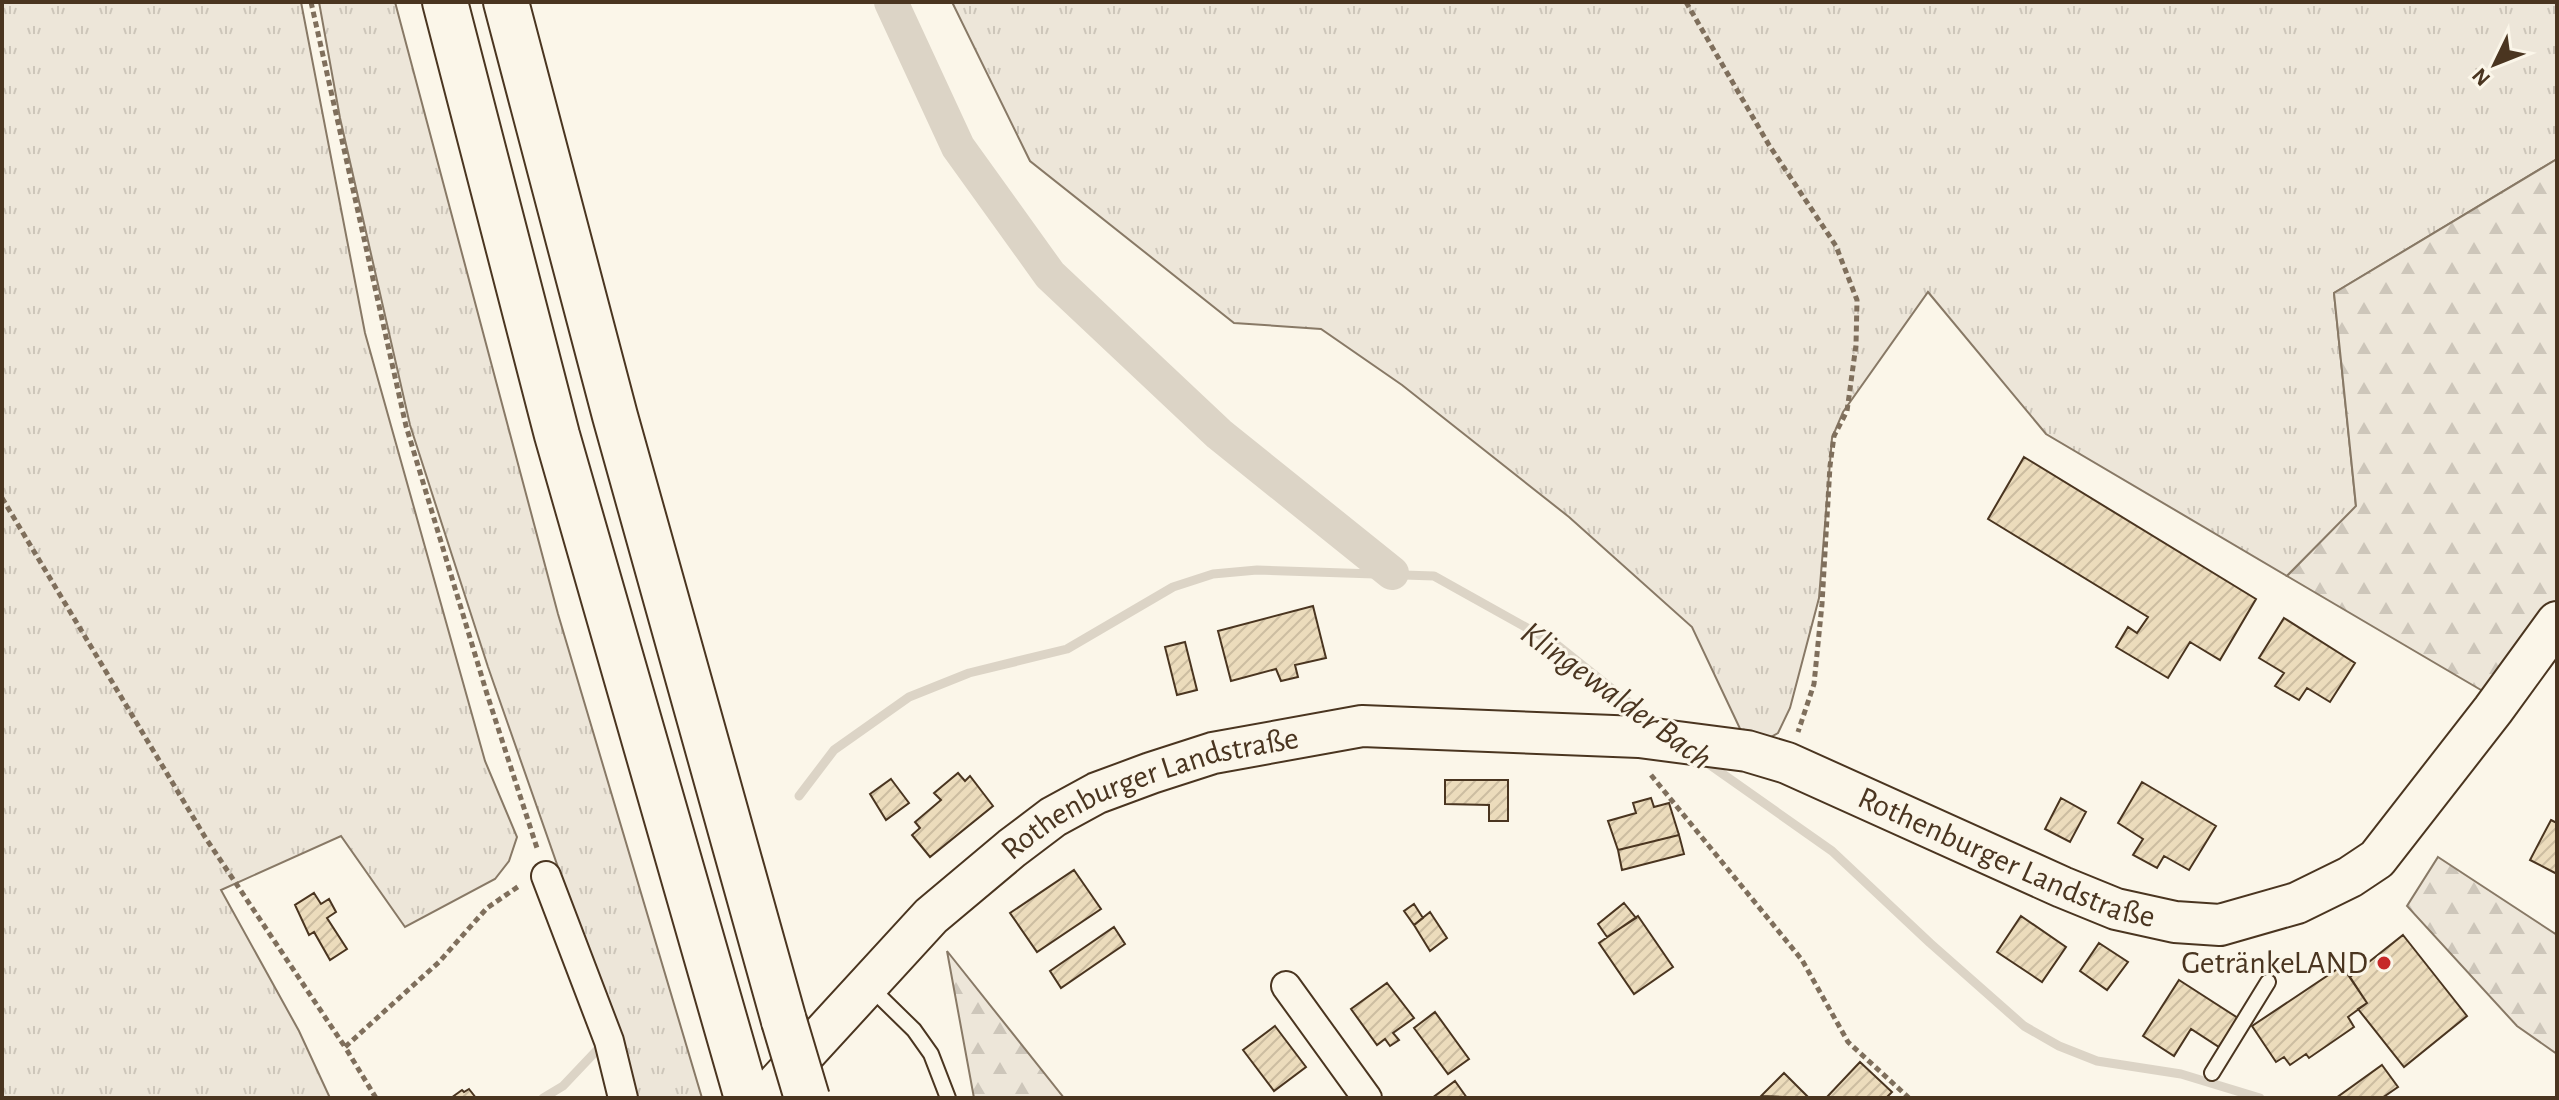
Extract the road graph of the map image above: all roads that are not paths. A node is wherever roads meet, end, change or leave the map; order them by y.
1 (445, 2) edge
2 (506, 2) edge
3 (2557, 622) edge
4 (546, 876) road end
5 (2268, 982) dead end
6 (868, 985) junction
7 (1286, 986) dead end
8 (2212, 1073) dead end
9 (750, 1089) edge
10 (623, 1098) edge
11 (807, 1098) edge
12 (948, 1098) edge
13 (1367, 1098) edge

1 - 9 highway
2 - 11 highway, bridge
3 - 6 street, Rothenburger Landstraße
4 - 10 street
5 - 8 lane
6 - 9 street, Rothenburger Landstraße
6 - 12 lane
7 - 13 street

